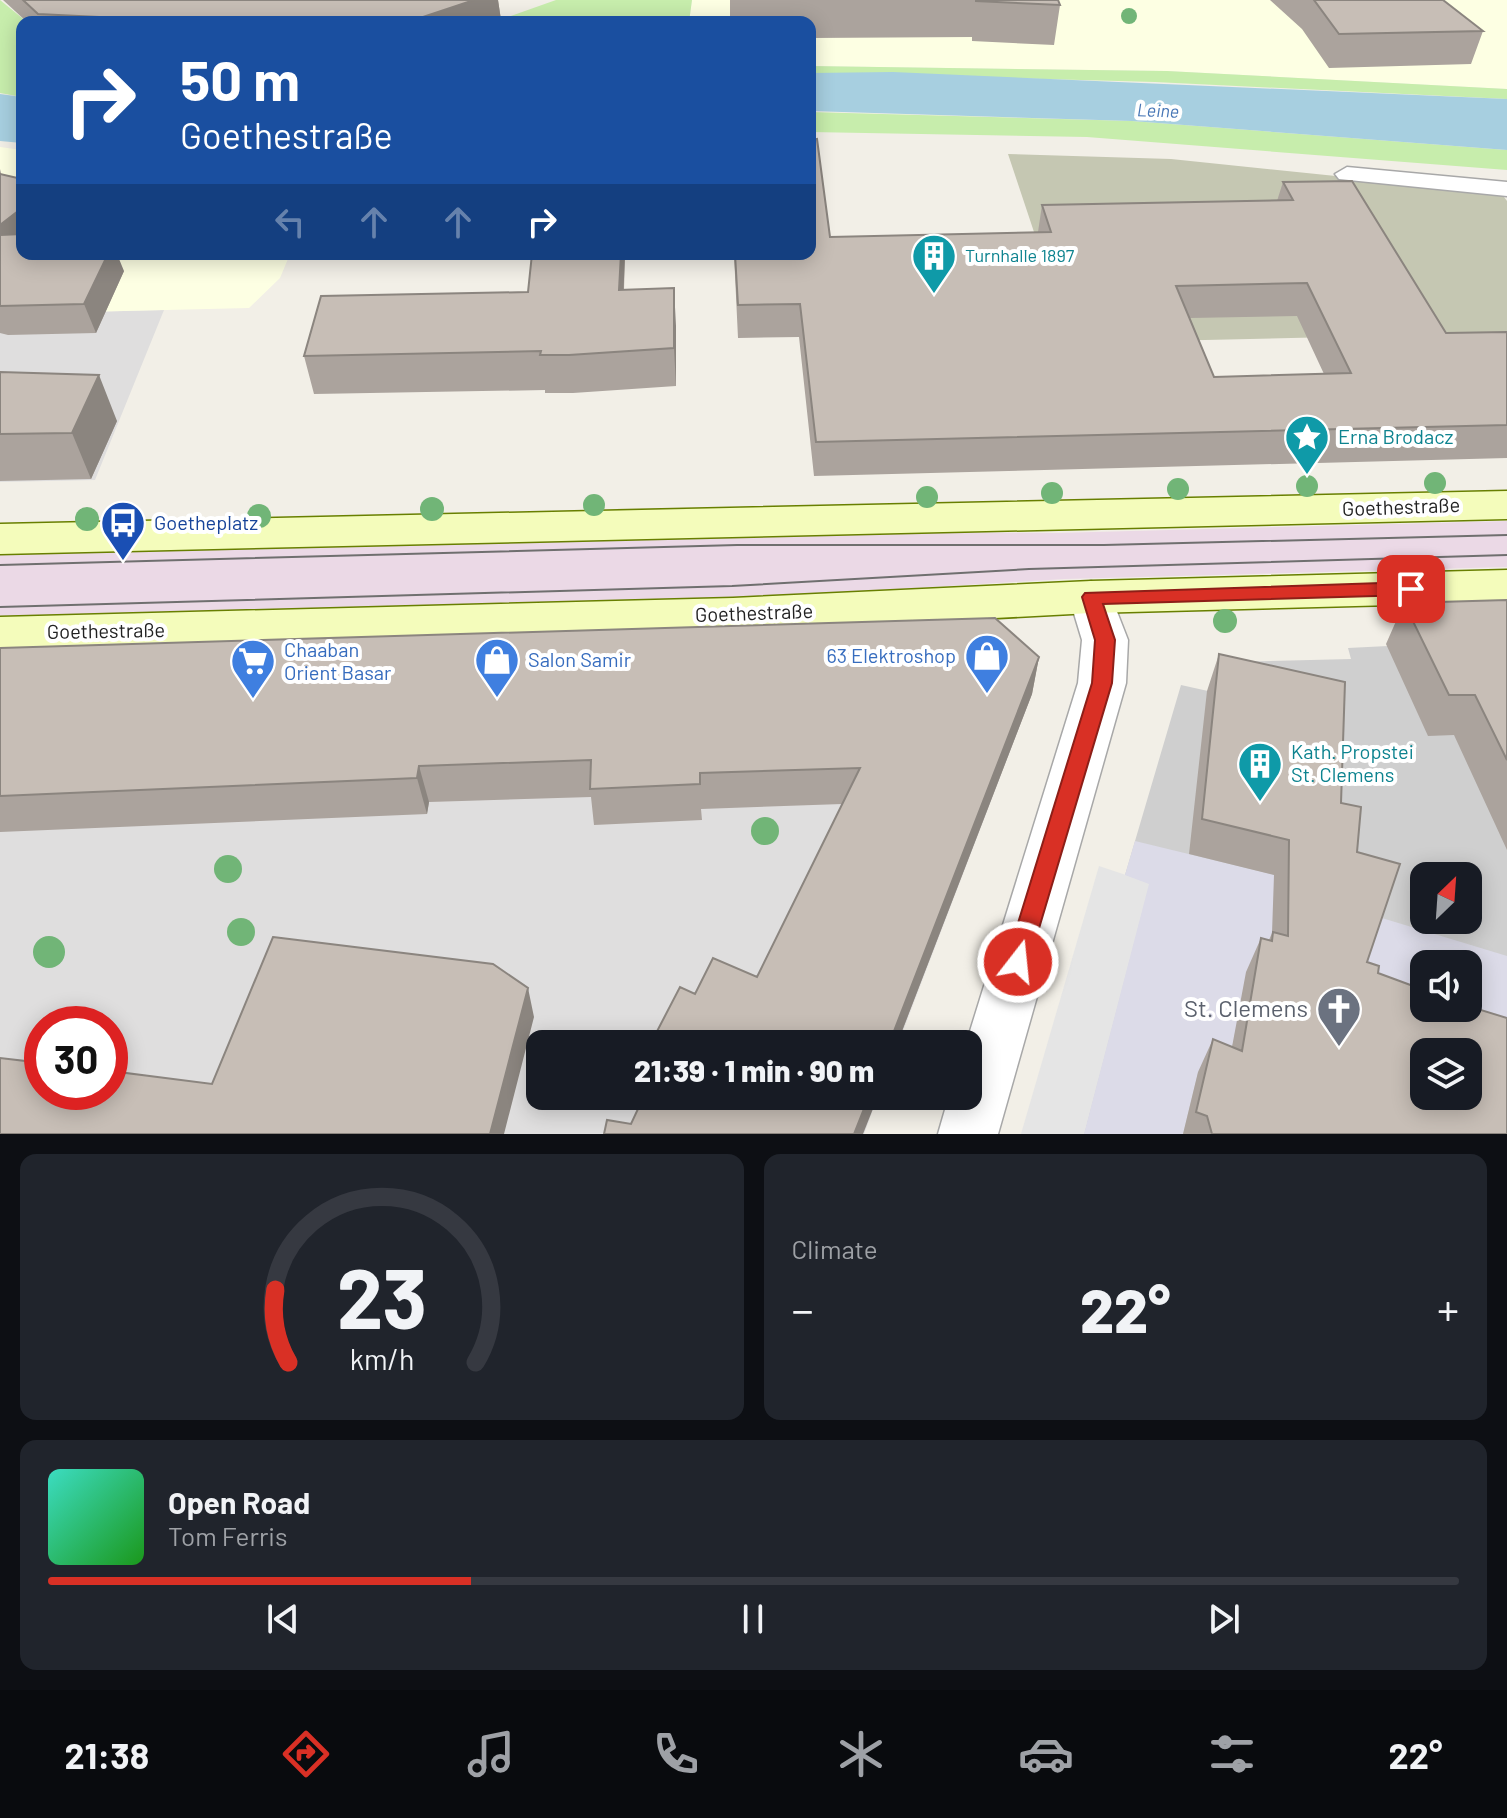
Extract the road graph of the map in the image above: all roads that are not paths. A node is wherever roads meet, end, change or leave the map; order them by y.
1 (1347, 174) dead end
2 (1507, 189) edge
3 (1507, 505) edge
4 (0, 539) edge
5 (1507, 586) edge
6 (1091, 597) junction
7 (0, 634) edge
8 (968, 1134) edge

1 - 2 lane
3 - 4 street, Goethestraße
5 - 6 street, Goethestraße
6 - 7 street, Goethestraße
6 - 8 street

